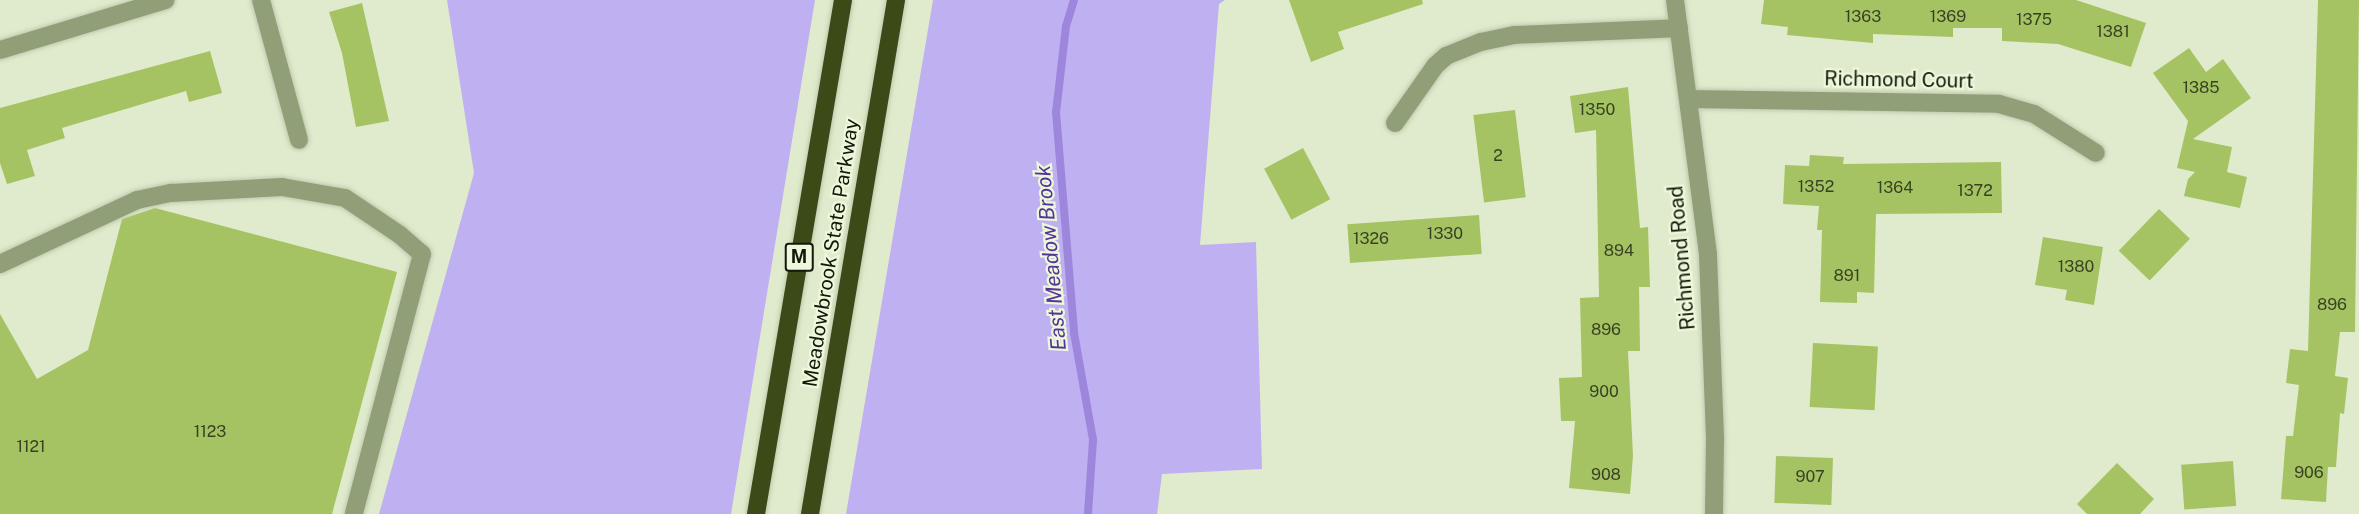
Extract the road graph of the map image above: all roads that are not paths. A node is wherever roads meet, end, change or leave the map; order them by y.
1 (166, 0) edge
2 (261, 0) edge
3 (843, 0) edge
4 (896, 0) edge
5 (1675, 0) edge
6 (1679, 28) junction
7 (0, 50) edge
8 (1689, 99) junction
9 (1395, 123) dead end
10 (299, 140) dead end
11 (2096, 153) dead end
12 (0, 264) edge
13 (354, 514) edge
14 (756, 514) edge
15 (810, 514) edge
16 (1714, 514) edge

1 - 7 street
2 - 10 street
3 - 14 highway, Meadowbrook State Parkway / M
4 - 15 highway, Meadowbrook State Parkway
5 - 6 street, Richmond Road
6 - 8 street, Richmond Road
6 - 9 street
8 - 11 street, Richmond Court
8 - 16 street, Richmond Road
12 - 13 street

